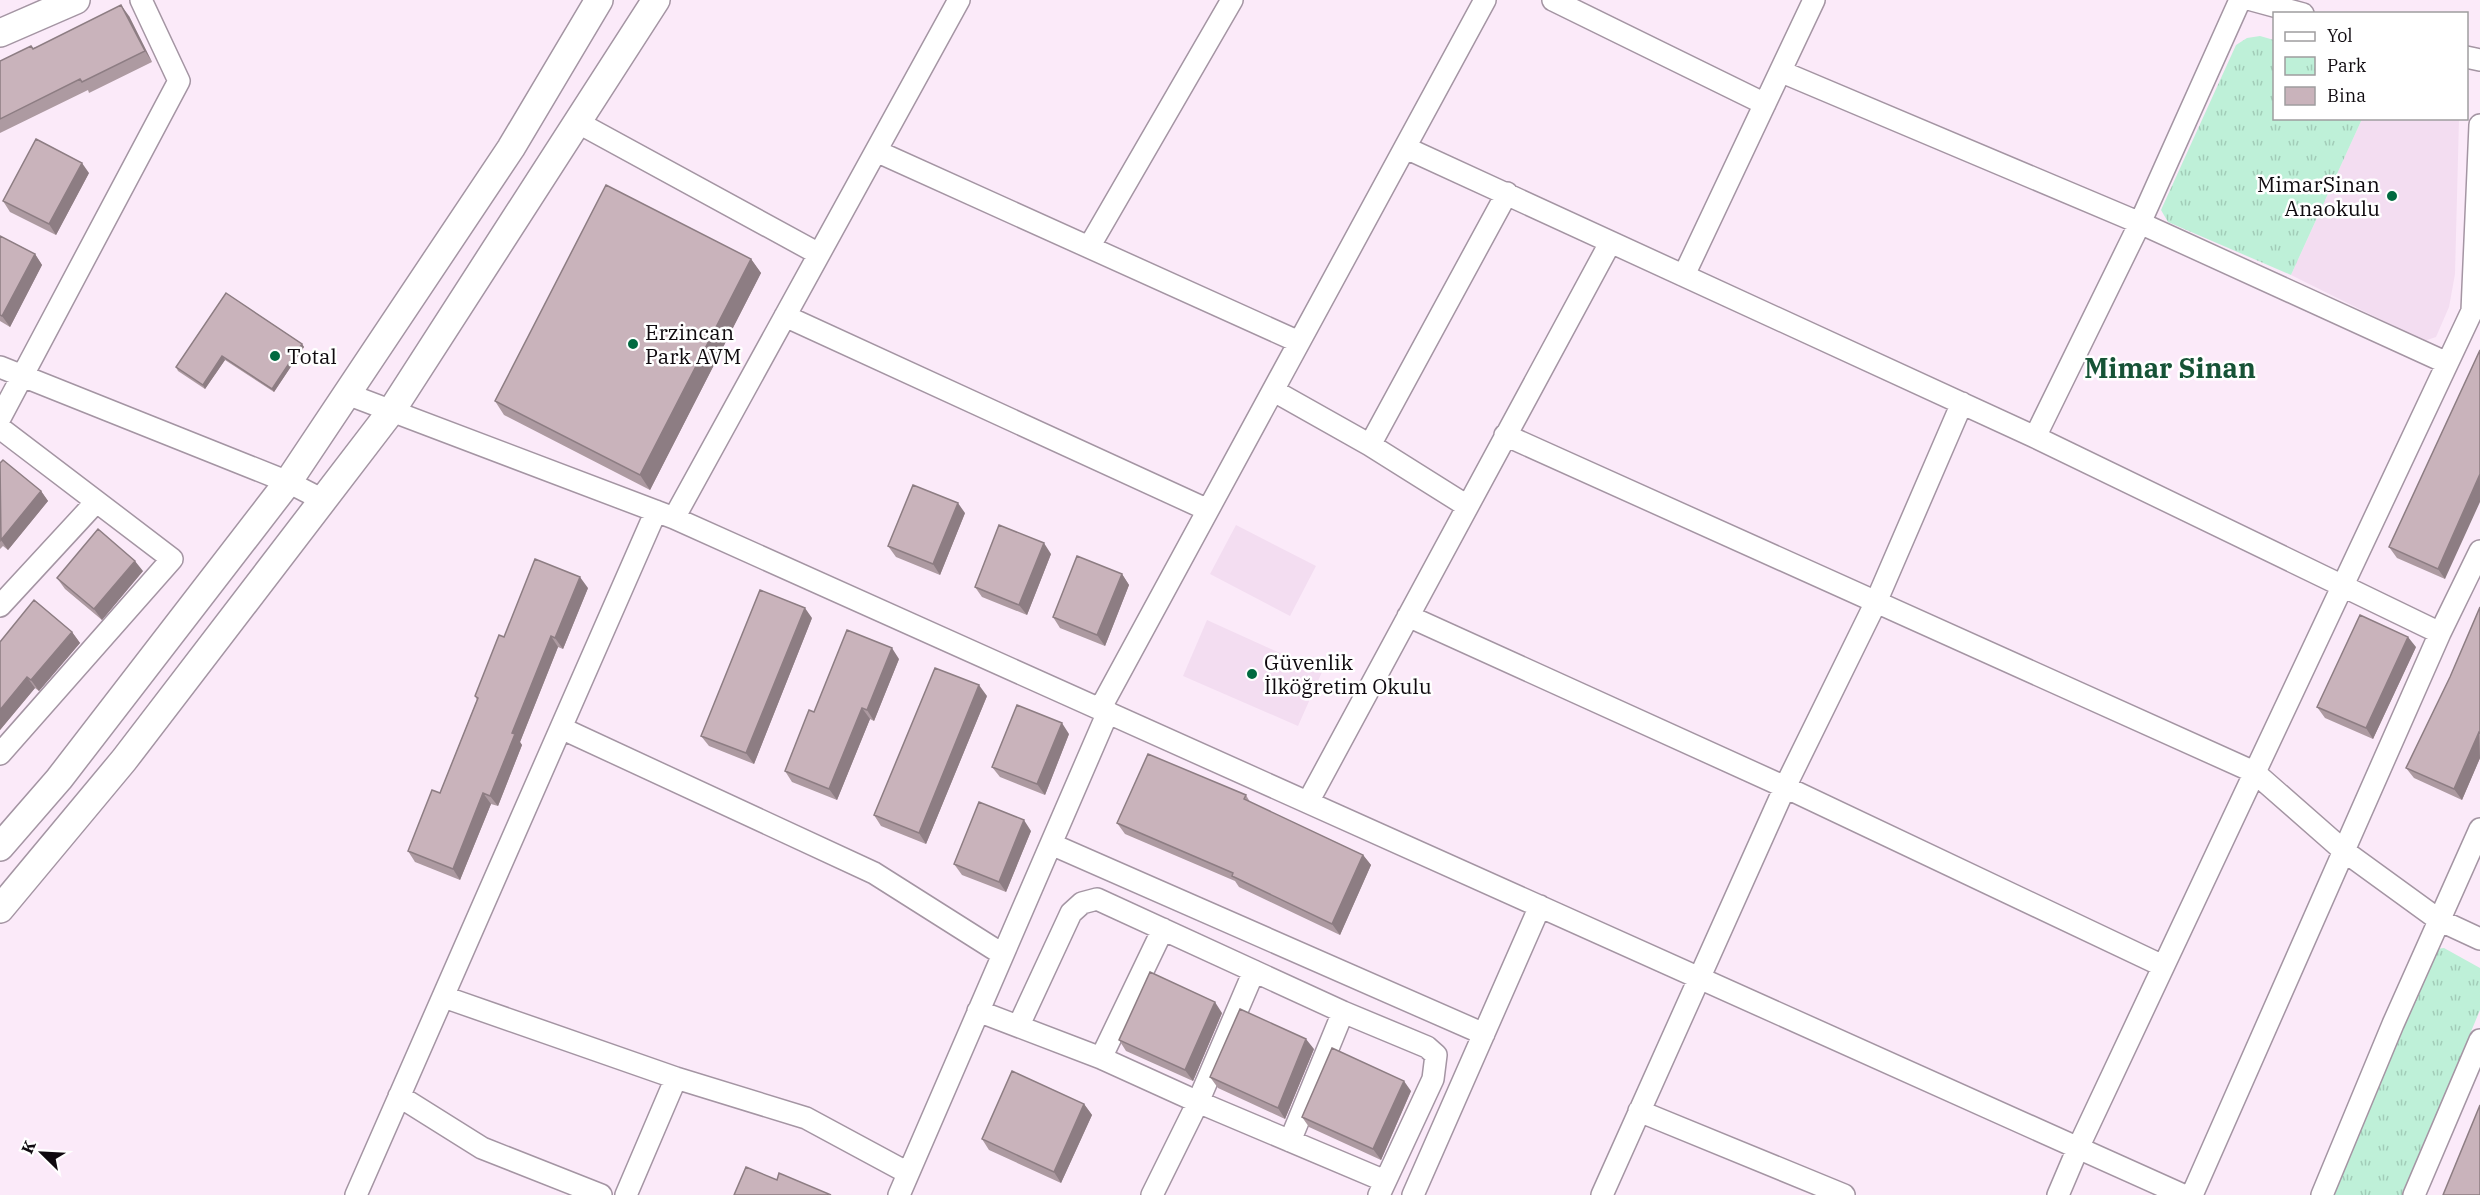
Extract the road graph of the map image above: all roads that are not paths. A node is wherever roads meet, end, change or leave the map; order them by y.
1 (76, 0) edge
2 (141, 0) edge
3 (599, 0) edge
4 (656, 0) edge
5 (959, 0) edge
6 (1232, 0) edge
7 (1485, 0) edge
8 (1553, 0) edge
9 (1814, 0) edge
10 (2240, 0) edge
11 (2252, 0) edge
12 (2296, 12) edge
13 (0, 33) edge
14 (1782, 72) junction
15 (1765, 104) junction
16 (577, 122) junction
17 (2480, 125) edge
18 (1406, 148) junction
19 (876, 151) junction
20 (1507, 193) junction
21 (2140, 223) junction
22 (1610, 243) junction
23 (1089, 247) junction
24 (819, 254) junction
25 (1684, 275) junction
26 (2476, 313) edge
27 (785, 316) junction
28 (1299, 342) junction
29 (2447, 363) junction
30 (0, 367) edge
31 (23, 377) junction
32 (1274, 391) junction
33 (347, 394) junction
34 (1962, 403) junction
35 (392, 410) junction
36 (0, 418) edge
37 (0, 428) edge
38 (1505, 435) junction
39 (2035, 437) junction
40 (1370, 445) junction
41 (288, 482) junction
42 (323, 500) junction
43 (96, 502) junction
44 (1467, 506) junction
45 (1208, 510) junction
46 (665, 514) junction
47 (2480, 551) edge
48 (2342, 587) junction
49 (1876, 602) junction
50 (0, 606) edge
51 (1407, 616) junction
52 (2440, 633) junction
53 (1104, 711) junction
54 (561, 728) junction
55 (0, 754) edge
56 (2254, 772) junction
57 (1785, 787) junction
58 (1308, 802) junction
59 (2480, 829) edge
60 (1051, 844) junction
61 (0, 848) edge
62 (2344, 851) junction
63 (1540, 906) junction
64 (0, 909) edge
65 (2439, 920) junction
66 (1163, 929) junction
67 (2480, 939) edge
68 (1002, 954) junction
69 (2163, 966) junction
70 (1254, 971) junction
71 (1699, 977) junction
72 (444, 997) junction
73 (978, 1011) junction
74 (1343, 1012) junction
75 (1019, 1025) junction
76 (1484, 1034) junction
77 (2480, 1040) edge
78 (1101, 1058) junction
79 (676, 1078) junction
80 (399, 1095) junction
81 (1198, 1102) junction
82 (1640, 1111) junction
83 (1290, 1141) junction
84 (2078, 1148) junction
85 (908, 1173) junction
86 (1382, 1188) edge
87 (356, 1195) edge
88 (601, 1195) edge
89 (626, 1195) edge
90 (898, 1195) edge
91 (1152, 1195) edge
92 (1413, 1195) edge
93 (1602, 1195) edge
94 (1844, 1195) edge
95 (2058, 1195) edge
96 (2183, 1195) edge
97 (2192, 1195) edge
98 (2322, 1195) edge
99 (2414, 1195) edge

1 - 13 main road
2 - 31 street
3 - 33 main road
4 - 16 main road
5 - 19 street
6 - 23 street
7 - 18 street
8 - 15 street
9 - 14 street
10 - 21 street
11 - 12 street
14 - 15 street
14 - 21 street
15 - 25 street
16 - 24 street
16 - 35 main road
17 - 26 street
18 - 20 street
18 - 28 street
19 - 23 street
19 - 24 street
20 - 22 street
20 - 40 street
21 - 29 street
21 - 39 street
22 - 25 street
22 - 38 street
23 - 28 street
24 - 27 street
25 - 34 street
26 - 29 street
27 - 45 street
27 - 46 street
28 - 32 street
29 - 48 street
30 - 31 street
31 - 36 street
31 - 41 street
32 - 40 street
32 - 45 street
33 - 35 street
33 - 41 main road
34 - 39 street
34 - 49 street
35 - 42 main road
35 - 46 street
37 - 43 street
38 - 44 street
38 - 49 street
39 - 48 street
40 - 44 street
41 - 42 street
41 - 61 main road
42 - 64 main road
43 - 50 street
43 - 55 street
44 - 51 street
45 - 53 street
46 - 53 street
46 - 54 street
47 - 52 street
48 - 52 street
48 - 56 street
49 - 56 street
49 - 57 street
51 - 57 street
51 - 58 street
52 - 62 street
53 - 58 street
53 - 60 street
54 - 68 street
54 - 72 street
56 - 62 street
56 - 69 street
57 - 69 street
57 - 71 street
58 - 63 street
59 - 65 street
60 - 68 street
60 - 76 street
62 - 65 street
62 - 97 street
63 - 71 street
63 - 76 street
65 - 67 street
65 - 98 street
66 - 70 street
66 - 75 street
66 - 78 street
68 - 73 street
69 - 84 street
70 - 74 street
70 - 81 street
71 - 82 street
71 - 84 street
72 - 79 street
72 - 80 street
73 - 75 street
73 - 85 street
74 - 83 street
74 - 86 street
75 - 78 street
76 - 92 street
77 - 99 street
78 - 81 street
79 - 85 street
79 - 89 street
80 - 87 street
80 - 88 street
81 - 83 street
81 - 91 street
82 - 93 street
82 - 94 street
83 - 86 street
84 - 95 street
84 - 96 street
85 - 90 street

